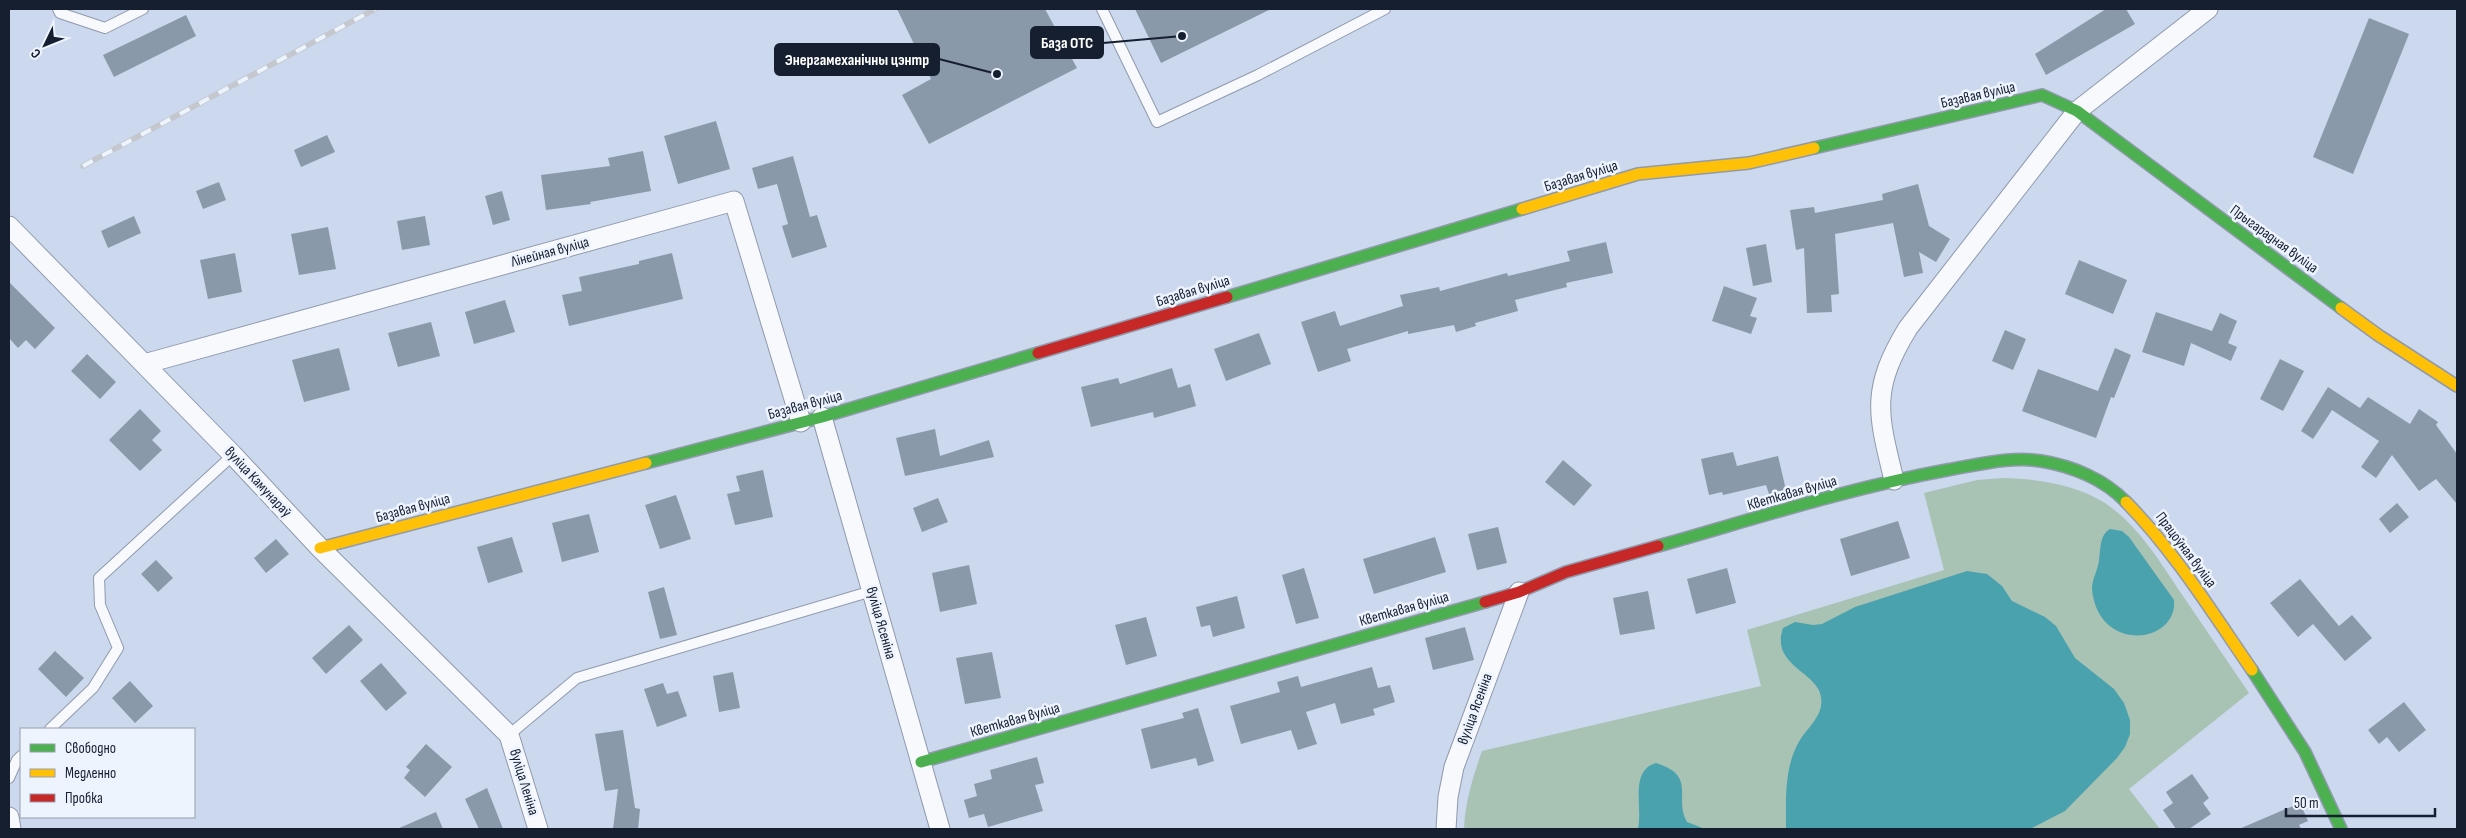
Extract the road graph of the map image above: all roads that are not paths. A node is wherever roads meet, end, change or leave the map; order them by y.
1 (58, 9) edge
2 (142, 9) edge
3 (1102, 9) edge
4 (1385, 9) edge
5 (2208, 9) edge
6 (2076, 111) junction
7 (9, 226) edge
8 (144, 364) junction
9 (2457, 386) edge
10 (822, 417) junction
11 (801, 422) junction
12 (233, 455) junction
13 (1894, 480) junction
14 (320, 548) junction
15 (872, 591) junction
16 (1519, 592) junction
17 (51, 728) edge
18 (509, 735) junction
19 (20, 757) edge
20 (921, 762) junction
21 (9, 778) edge
22 (9, 817) edge
23 (11, 829) edge
24 (538, 829) edge
25 (940, 829) edge
26 (1446, 829) edge
27 (2341, 829) edge

1 - 2 lane
3 - 4 lane
5 - 6 street
6 - 9 street, Прыгарадная вуліца
6 - 10 street, Базавая вуліца
6 - 13 street
7 - 8 street, вуліца Камунараў
8 - 11 street, Лінейная вуліца
8 - 12 street, вуліца Камунараў
10 - 11 street, Базавая вуліца
10 - 15 street, вуліца Ясеніна
11 - 14 street, Базавая вуліца
12 - 14 street, вуліца Камунараў
12 - 17 lane
13 - 16 street, Кветкавая вуліца
13 - 27 street, Працоўная вуліца
14 - 18 street, вуліца Камунараў
15 - 18 lane
15 - 20 street, вуліца Ясеніна
16 - 20 street, Кветкавая вуліца
16 - 26 street, вуліца Ясеніна
18 - 24 street, вуліца Леніна
19 - 21 lane
20 - 25 street, вуліца Ясеніна
22 - 23 street

